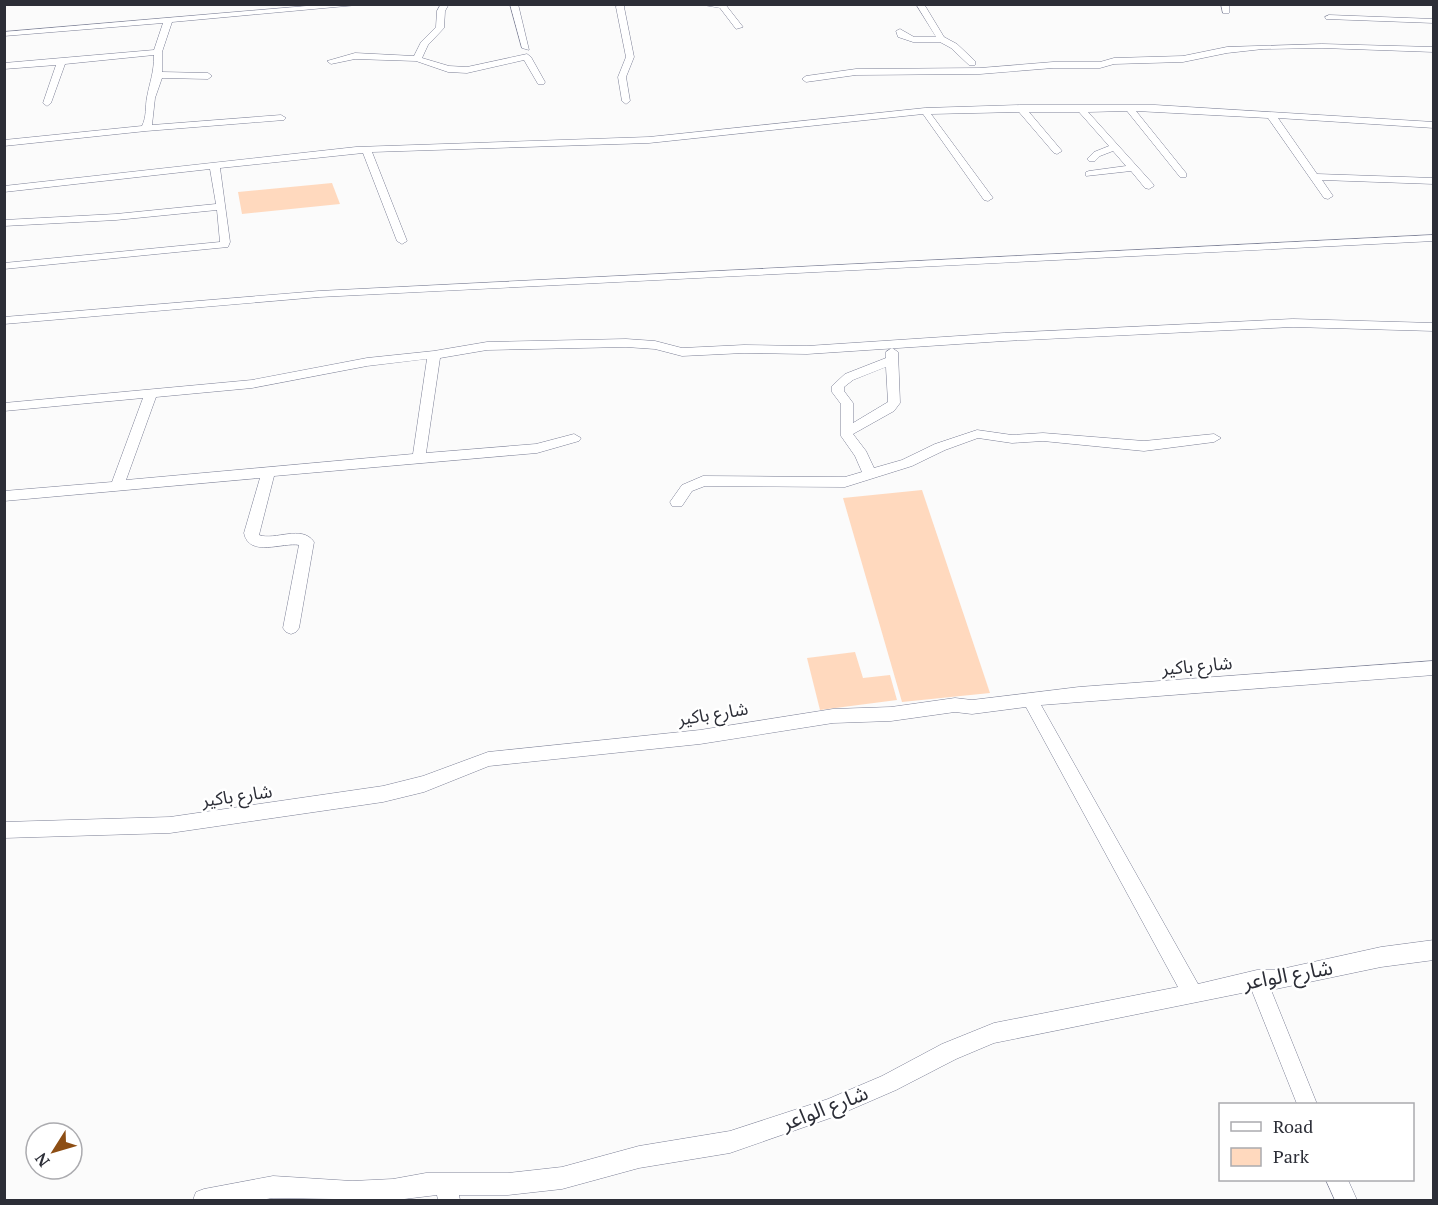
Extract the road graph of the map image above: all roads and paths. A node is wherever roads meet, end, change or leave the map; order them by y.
1 (251, 4) edge
2 (364, 4) edge
3 (444, 4) edge
4 (514, 4) edge
5 (622, 4) edge
6 (702, 4) edge
7 (920, 4) edge
8 (721, 5) edge
9 (248, 14) junction
10 (1329, 17) dead end
11 (168, 21) junction
12 (1434, 21) edge
13 (739, 27) dead end
14 (900, 31) dead end
15 (4, 34) edge
16 (941, 39) junction
17 (526, 48) dead end
18 (1434, 50) edge
19 (158, 52) junction
20 (417, 59) junction
21 (331, 61) dead end
22 (61, 62) junction
23 (972, 63) dead end
24 (9, 66) edge
25 (158, 75) junction
26 (208, 76) dead end
27 (4, 78) edge
28 (806, 79) dead end
29 (541, 82) dead end
30 (626, 102) dead end
31 (47, 103) dead end
32 (1020, 108) junction
33 (1129, 108) junction
34 (1082, 110) junction
35 (925, 111) junction
36 (1270, 114) junction
37 (281, 118) dead end
38 (1434, 124) edge
39 (146, 129) junction
40 (4, 143) edge
41 (1115, 147) junction
42 (367, 151) junction
43 (1057, 151) dead end
44 (1092, 159) dead end
45 (215, 167) junction
46 (1135, 168) junction
47 (1089, 174) dead end
48 (1183, 176) dead end
49 (1315, 177) junction
50 (1434, 181) edge
51 (1149, 186) dead end
52 (4, 189) edge
53 (1328, 196) dead end
54 (988, 198) dead end
55 (222, 206) junction
56 (4, 223) edge
57 (1434, 238) edge
58 (402, 241) dead end
59 (4, 267) edge
60 (4, 321) edge
61 (1434, 327) edge
62 (891, 344) junction
63 (434, 356) junction
64 (892, 360) junction
65 (151, 393) junction
66 (4, 406) edge
67 (847, 432) junction
68 (574, 438) dead end
69 (1214, 438) dead end
70 (419, 459) junction
71 (268, 472) junction
72 (870, 474) junction
73 (117, 486) junction
74 (4, 496) edge
75 (676, 502) dead end
76 (291, 628) dead end
77 (1434, 668) edge
78 (1031, 703) junction
79 (4, 830) edge
80 (1434, 950) edge
81 (1265, 983) junction
82 (1192, 993) junction
83 (1307, 1103) edge
84 (1338, 1181) edge
85 (448, 1192) edge
86 (204, 1200) edge
87 (1346, 1200) edge

1 - 9 street
2 - 9 street
3 - 20 street
4 - 17 street
5 - 30 street
6 - 8 street
7 - 16 street
8 - 13 street
9 - 11 street
10 - 12 street
11 - 15 street
11 - 19 street
14 - 16 street
16 - 23 street
18 - 28 street
19 - 22 street
19 - 25 street
20 - 21 street
20 - 29 street
22 - 24 street
22 - 31 street
24 - 27 street
25 - 26 street
25 - 39 street
32 - 34 street
32 - 35 street
32 - 43 street
33 - 34 street
33 - 36 street
33 - 48 street
34 - 41 street
35 - 42 street
35 - 54 street
36 - 38 street
36 - 49 street
37 - 39 street
39 - 40 street
41 - 44 street
41 - 46 street
42 - 45 street
42 - 58 street
45 - 52 street
45 - 55 street
46 - 47 street
46 - 51 street
49 - 50 street
49 - 53 street
55 - 56 street
55 - 59 street
57 - 60 street
61 - 62 street
62 - 63 street
62 - 64 street
63 - 65 street
63 - 70 street
64 - 67 street
64 - 67 street
65 - 66 street
65 - 73 street
67 - 72 street
68 - 70 street
69 - 72 street
70 - 71 street
71 - 73 street
71 - 76 street
72 - 75 street
73 - 74 street
77 - 78 street, شارع باكير
78 - 79 street, شارع باكير
78 - 82 street
80 - 81 street, شارع الواعر
81 - 82 street, شارع الواعر
81 - 83 street
82 - 85 street, شارع الواعر
84 - 87 street
85 - 86 street, شارع الواعر

